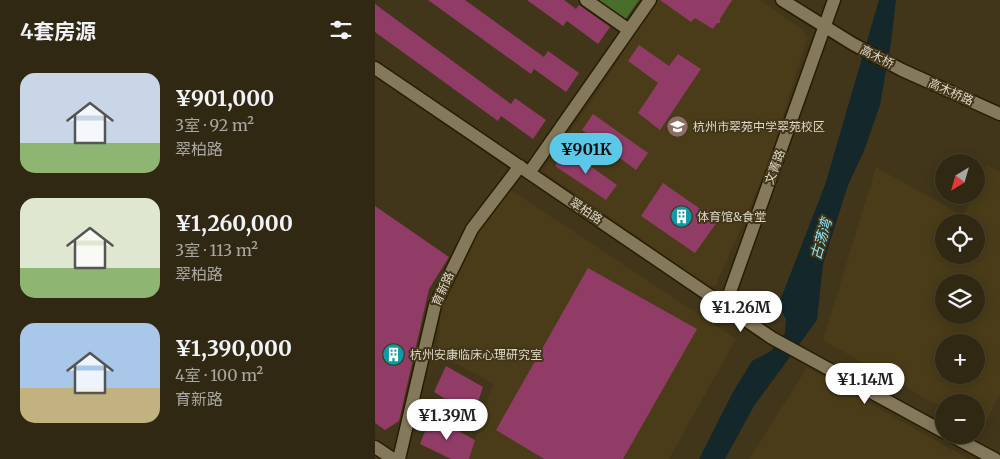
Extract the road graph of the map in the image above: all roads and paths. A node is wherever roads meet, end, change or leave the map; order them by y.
1 (586, 0) edge
2 (650, 0) edge
3 (782, 0) edge
4 (834, 0) edge
5 (825, 28) junction
6 (629, 30) junction
7 (375, 68) edge
8 (902, 70) joint
9 (1000, 114) edge
10 (525, 169) junction
11 (725, 306) junction
12 (935, 427) edge
13 (967, 444) edge
14 (375, 447) edge
15 (393, 459) edge
16 (399, 459) edge
17 (995, 459) edge

1 - 6 street
2 - 6 street, 育新路
3 - 5 street
4 - 5 street, 文菁路
5 - 8 street, 高木桥
5 - 11 street, 文菁路
6 - 10 street, 育新路
7 - 10 street, 翠柏路
8 - 9 street, 高木桥路
10 - 11 street, 翠柏路
10 - 16 street, 育新路
11 - 12 street, 翠柏路
13 - 17 street
14 - 15 street

